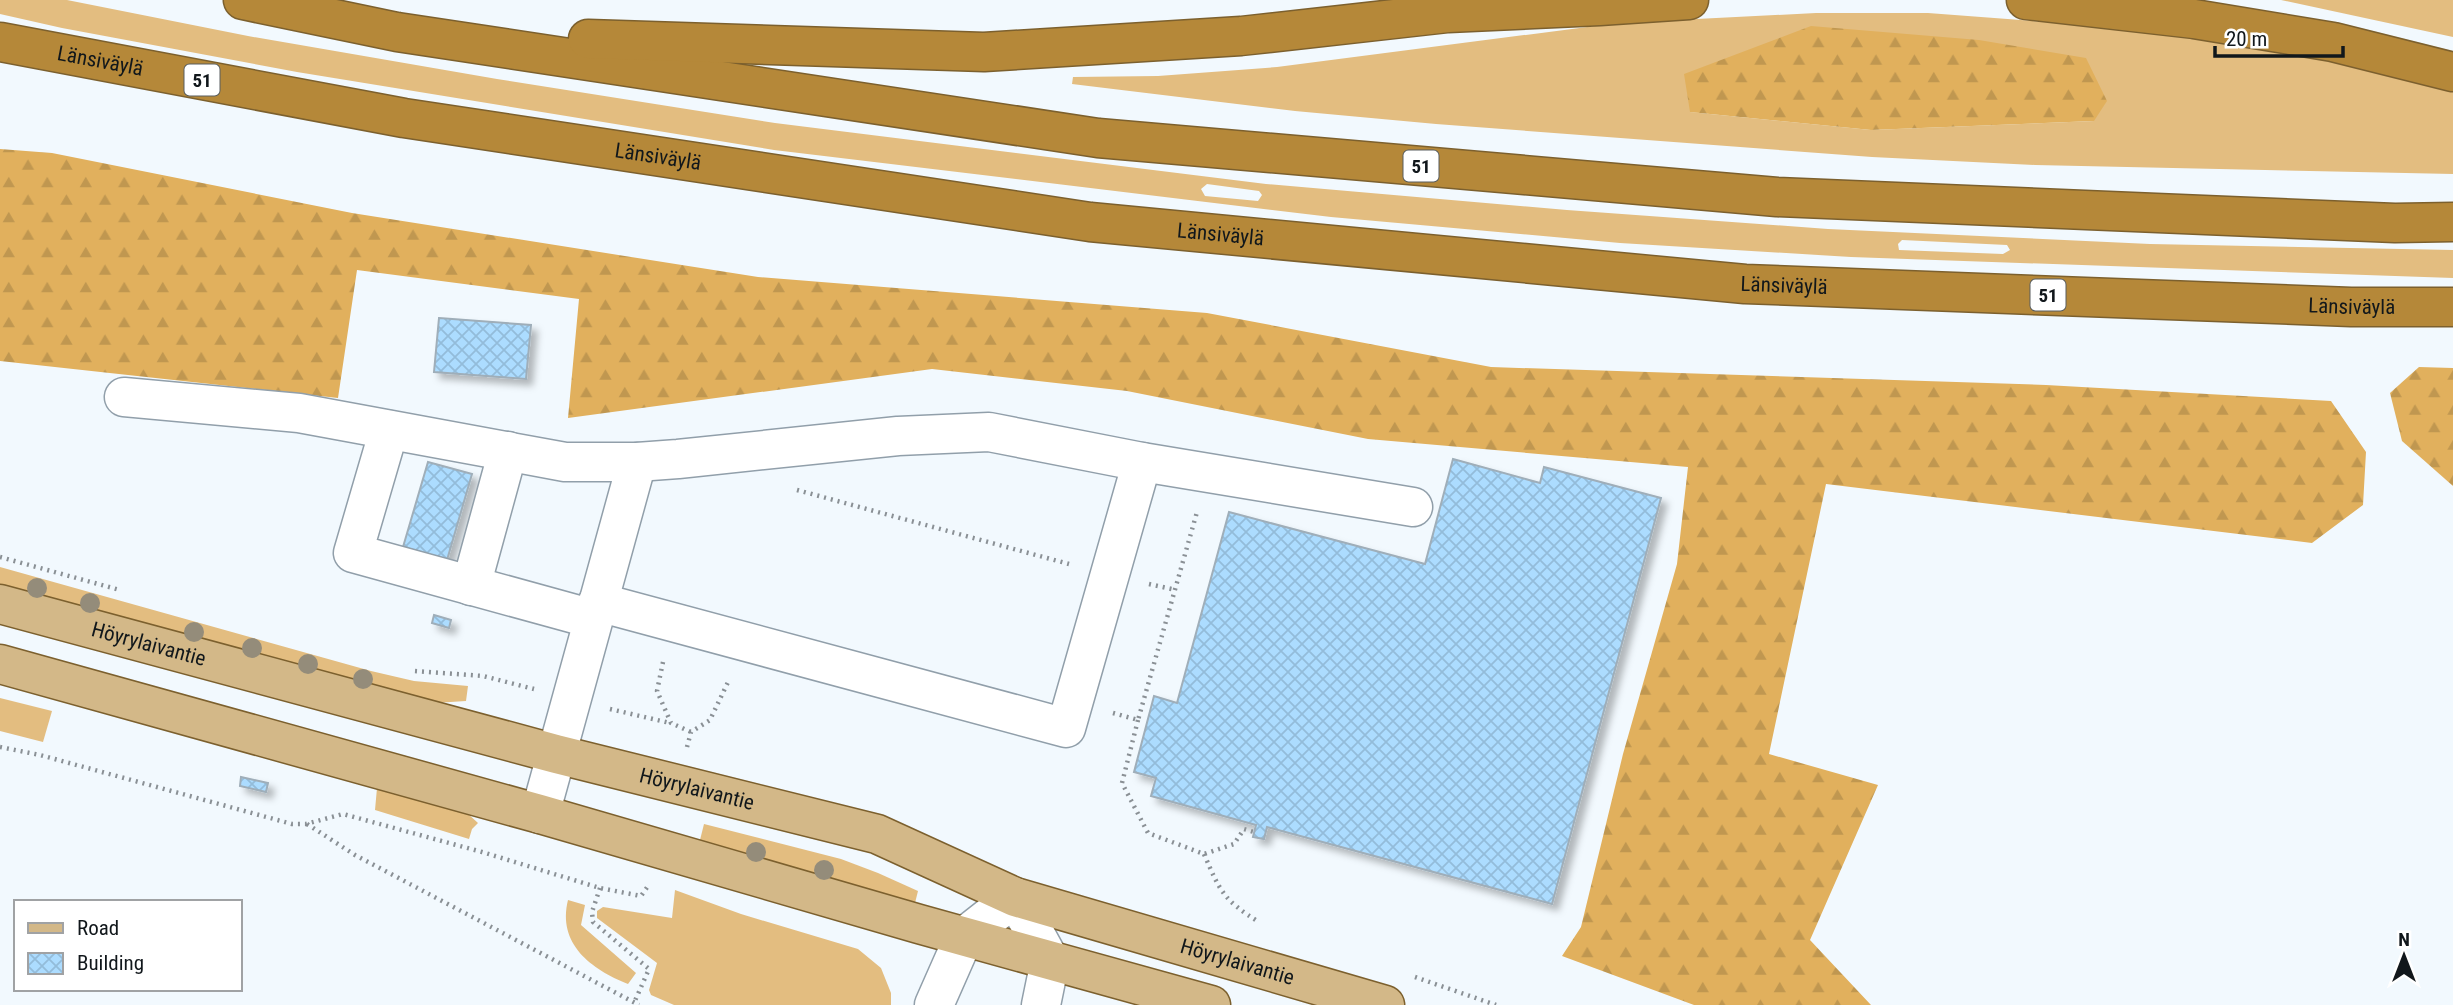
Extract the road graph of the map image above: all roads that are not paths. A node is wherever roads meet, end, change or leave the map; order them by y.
1 (243, 0) edge
2 (1490, 0) edge
3 (1689, 0) edge
4 (2026, 0) edge
5 (1448, 13) junction
6 (397, 32) junction
7 (0, 42) edge
8 (2453, 72) edge
9 (2453, 222) edge
10 (2351, 307) junction
11 (2453, 307) edge
12 (2453, 314) edge
13 (124, 397) dead end
14 (389, 430) junction
15 (508, 451) junction
16 (637, 462) junction
17 (1142, 462) junction
18 (1413, 507) dead end
19 (471, 586) junction
20 (0, 604) edge
21 (595, 610) junction
22 (0, 664) edge
23 (556, 754) junction
24 (540, 814) junction
25 (1015, 897) junction
26 (964, 937) junction
27 (1050, 961) junction
28 (934, 1005) edge
29 (1041, 1005) edge
30 (1211, 1005) edge
31 (1385, 1005) edge

1 - 6 highway, 51
2 - 5 highway
3 - 5 highway
4 - 8 highway
5 - 6 highway
6 - 9 highway, 51
7 - 10 highway, Länsiväylä / 51
10 - 11 highway, Länsiväylä / 51
10 - 12 highway
13 - 14 street
14 - 15 street
14 - 19 street
15 - 16 street
15 - 19 street
16 - 17 street
16 - 21 street
17 - 18 street
17 - 21 street
19 - 21 street
20 - 23 main road, Höyrylaivantie
21 - 23 street
22 - 24 main road
23 - 24 street
23 - 25 main road, Höyrylaivantie
24 - 26 main road
25 - 26 street
25 - 27 street
25 - 31 main road, Höyrylaivantie
26 - 27 main road
26 - 28 street
27 - 29 street
27 - 30 main road

